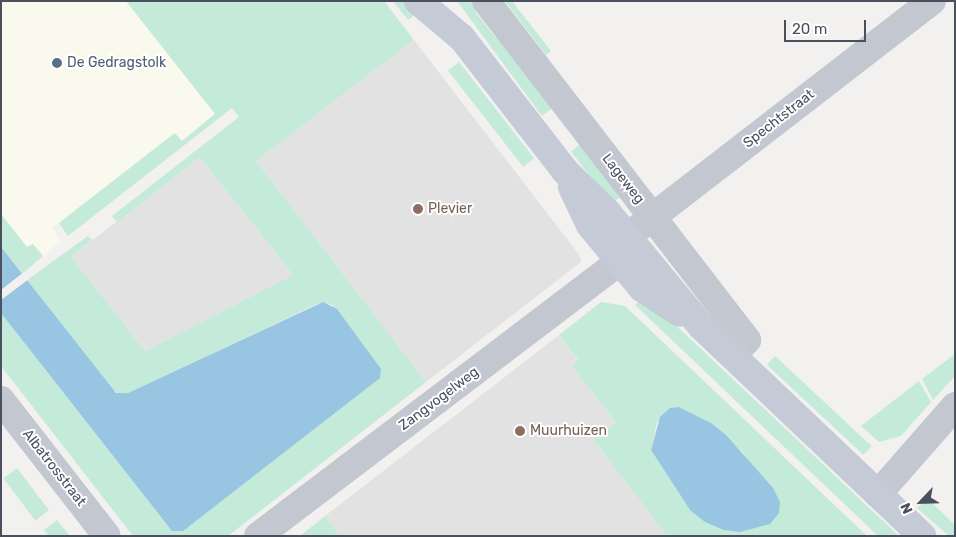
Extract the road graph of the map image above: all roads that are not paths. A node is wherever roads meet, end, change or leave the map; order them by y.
1 (418, 1) edge
2 (444, 1) edge
3 (486, 1) edge
4 (932, 1) edge
5 (462, 38) junction
6 (653, 217) junction
7 (623, 250) junction
8 (733, 355) junction
9 (1, 400) edge
10 (955, 406) edge
11 (878, 494) junction
12 (107, 536) edge
13 (258, 536) edge
14 (922, 536) edge

1 - 5 street
2 - 5 street
3 - 6 street, Lageweg
4 - 6 street, Spechtstraat
5 - 7 street
6 - 7 street, Spechtstraat
6 - 8 street, Lageweg
7 - 8 street
7 - 13 street, Zangvogelweg
8 - 11 street
9 - 12 street, Albatrosstraat
10 - 11 street
11 - 14 street

